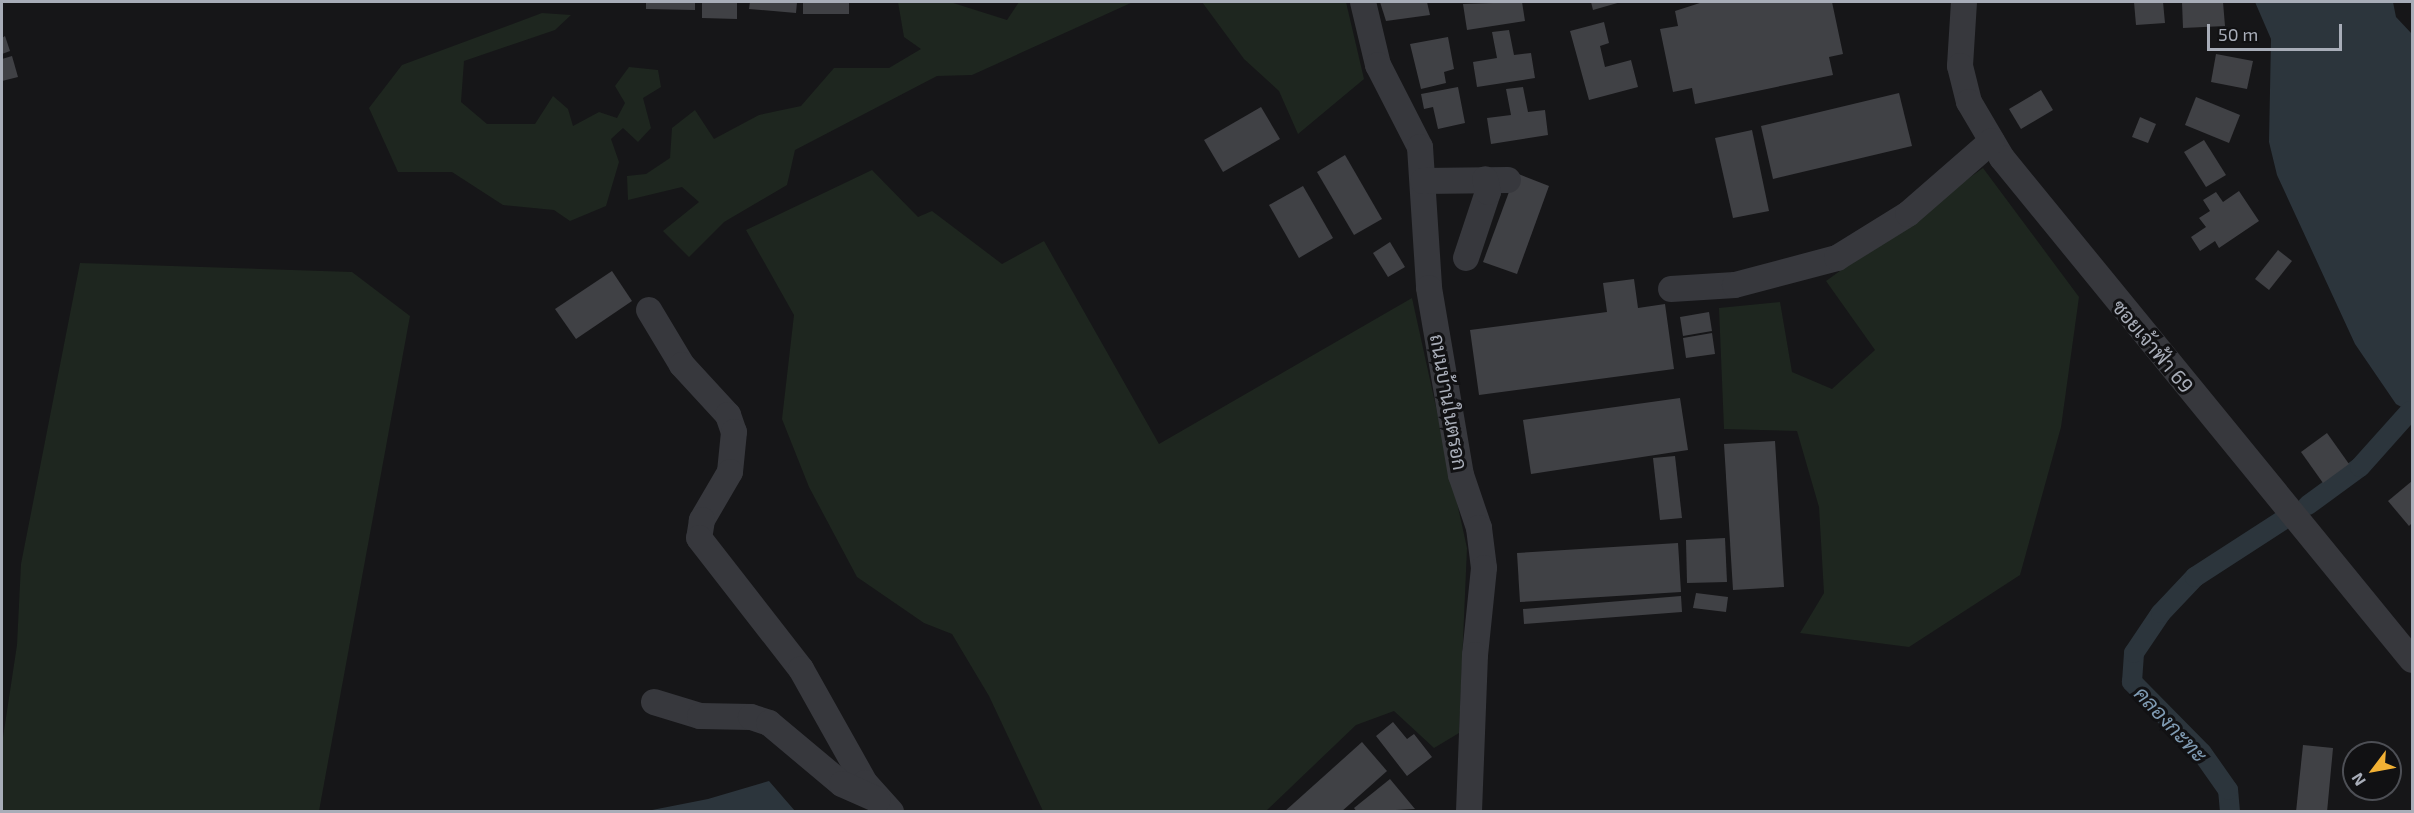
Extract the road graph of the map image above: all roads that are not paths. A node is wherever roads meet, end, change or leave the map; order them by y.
1 (1363, 2) edge
2 (1965, 2) edge
3 (1992, 141) junction
4 (1423, 181) junction
5 (1466, 258) dead end
6 (1671, 289) dead end
7 (649, 310) dead end
8 (2412, 660) edge
9 (654, 702) dead end
10 (885, 806) edge
11 (1469, 812) edge

1 - 4 street, ถนนบ้านในตรอก
2 - 3 street, ซอยเจ้าฟ้า 69
3 - 6 street
3 - 8 street, ซอยเจ้าฟ้า 69
4 - 5 street
4 - 11 street, ถนนบ้านในตรอก
7 - 10 street
9 - 10 street

